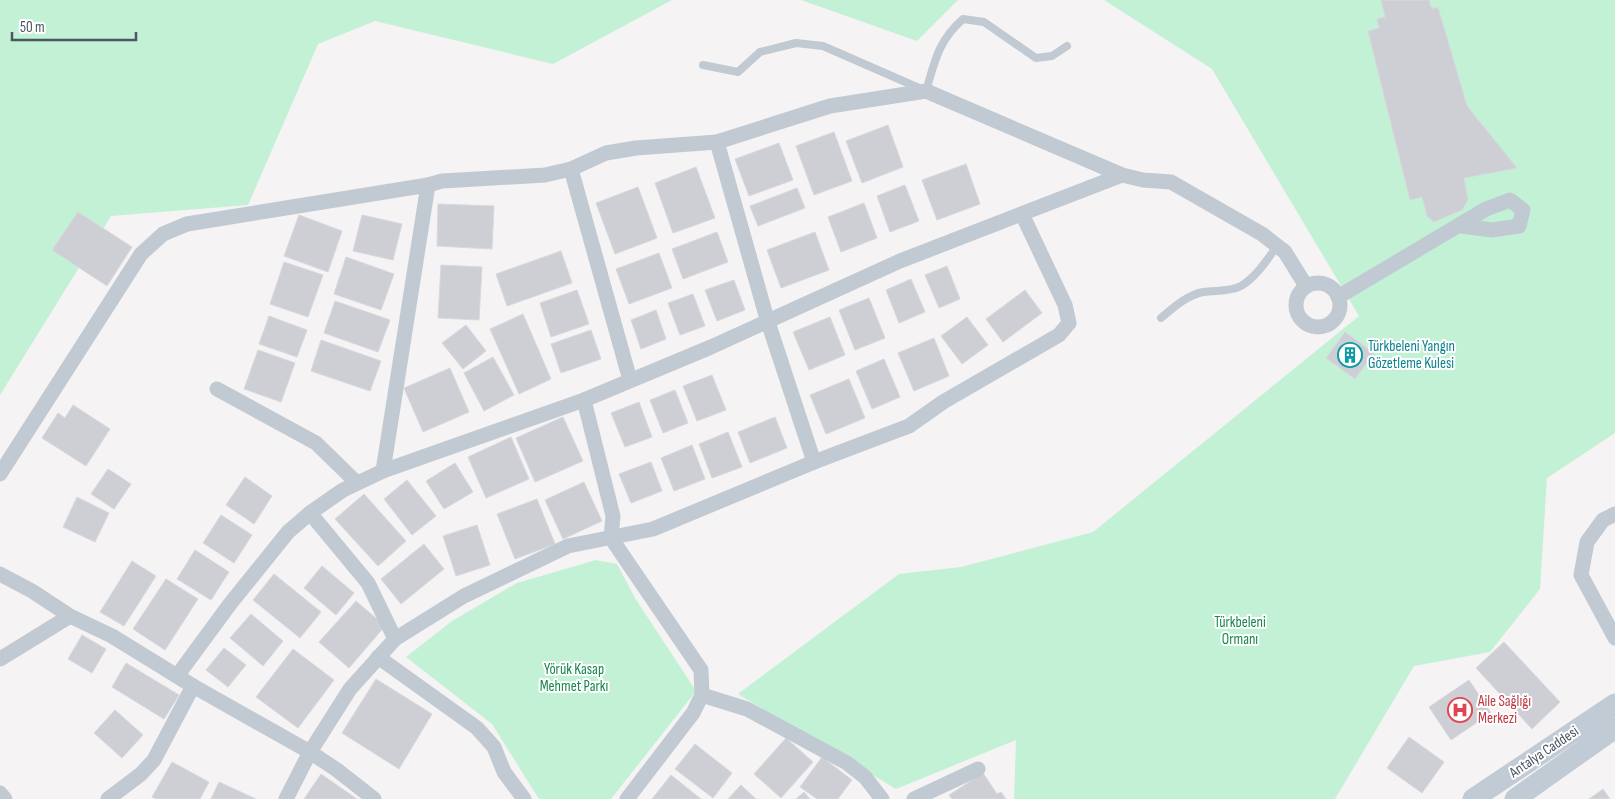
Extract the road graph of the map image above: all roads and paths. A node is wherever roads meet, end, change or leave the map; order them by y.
1 (1067, 46) dead end
2 (703, 65) dead end
3 (926, 91) junction
4 (716, 142) junction
5 (571, 169) junction
6 (1122, 175) junction
7 (428, 185) junction
8 (1022, 214) junction
9 (1461, 226) dead end
10 (1277, 246) junction
11 (1306, 286) junction
12 (1338, 297) junction
13 (1160, 318) dead end
14 (767, 319) junction
15 (630, 380) junction
16 (218, 390) dead end
17 (584, 400) junction
18 (814, 462) junction
19 (383, 471) junction
20 (0, 474) edge
21 (357, 483) junction
22 (310, 513) junction
23 (1615, 514) edge
24 (611, 538) junction
25 (0, 574) edge
26 (70, 616) junction
27 (1615, 638) edge
28 (395, 639) junction
29 (378, 657) junction
30 (0, 659) edge
31 (177, 676) junction
32 (193, 686) junction
33 (702, 694) junction
34 (1615, 704) edge
35 (1615, 728) edge
36 (310, 752) junction
37 (978, 769) dead end
38 (0, 793) edge
39 (5, 799) edge
40 (108, 799) edge
41 (286, 799) edge
42 (374, 799) edge
43 (524, 799) edge
44 (627, 799) edge
45 (882, 799) edge
46 (914, 799) edge
47 (1473, 799) edge
48 (1515, 799) edge

1 - 3 lane
2 - 3 lane
3 - 4 street
3 - 6 street
4 - 5 street
4 - 14 street
5 - 7 street
5 - 15 street
6 - 8 street
6 - 10 street
7 - 19 street
7 - 20 street
8 - 14 street
8 - 18 street
9 - 12 street
10 - 11 street
10 - 13 lane
11 - 12 street
11 - 12 street
14 - 15 street
14 - 18 street
15 - 17 street
16 - 21 street
17 - 19 street
17 - 24 street
18 - 24 street
19 - 21 street
21 - 22 street
22 - 28 street
22 - 31 street
23 - 27 street
24 - 28 street
24 - 33 street
25 - 26 street
26 - 30 street
26 - 31 street
28 - 29 street
29 - 36 street
29 - 43 street
31 - 32 street
32 - 36 street
32 - 40 street
33 - 44 street
33 - 45 street
34 - 47 main road, Antalya Caddesi
35 - 48 main road, Antalya Caddesi
36 - 41 street
36 - 42 street
37 - 46 street
38 - 39 street

